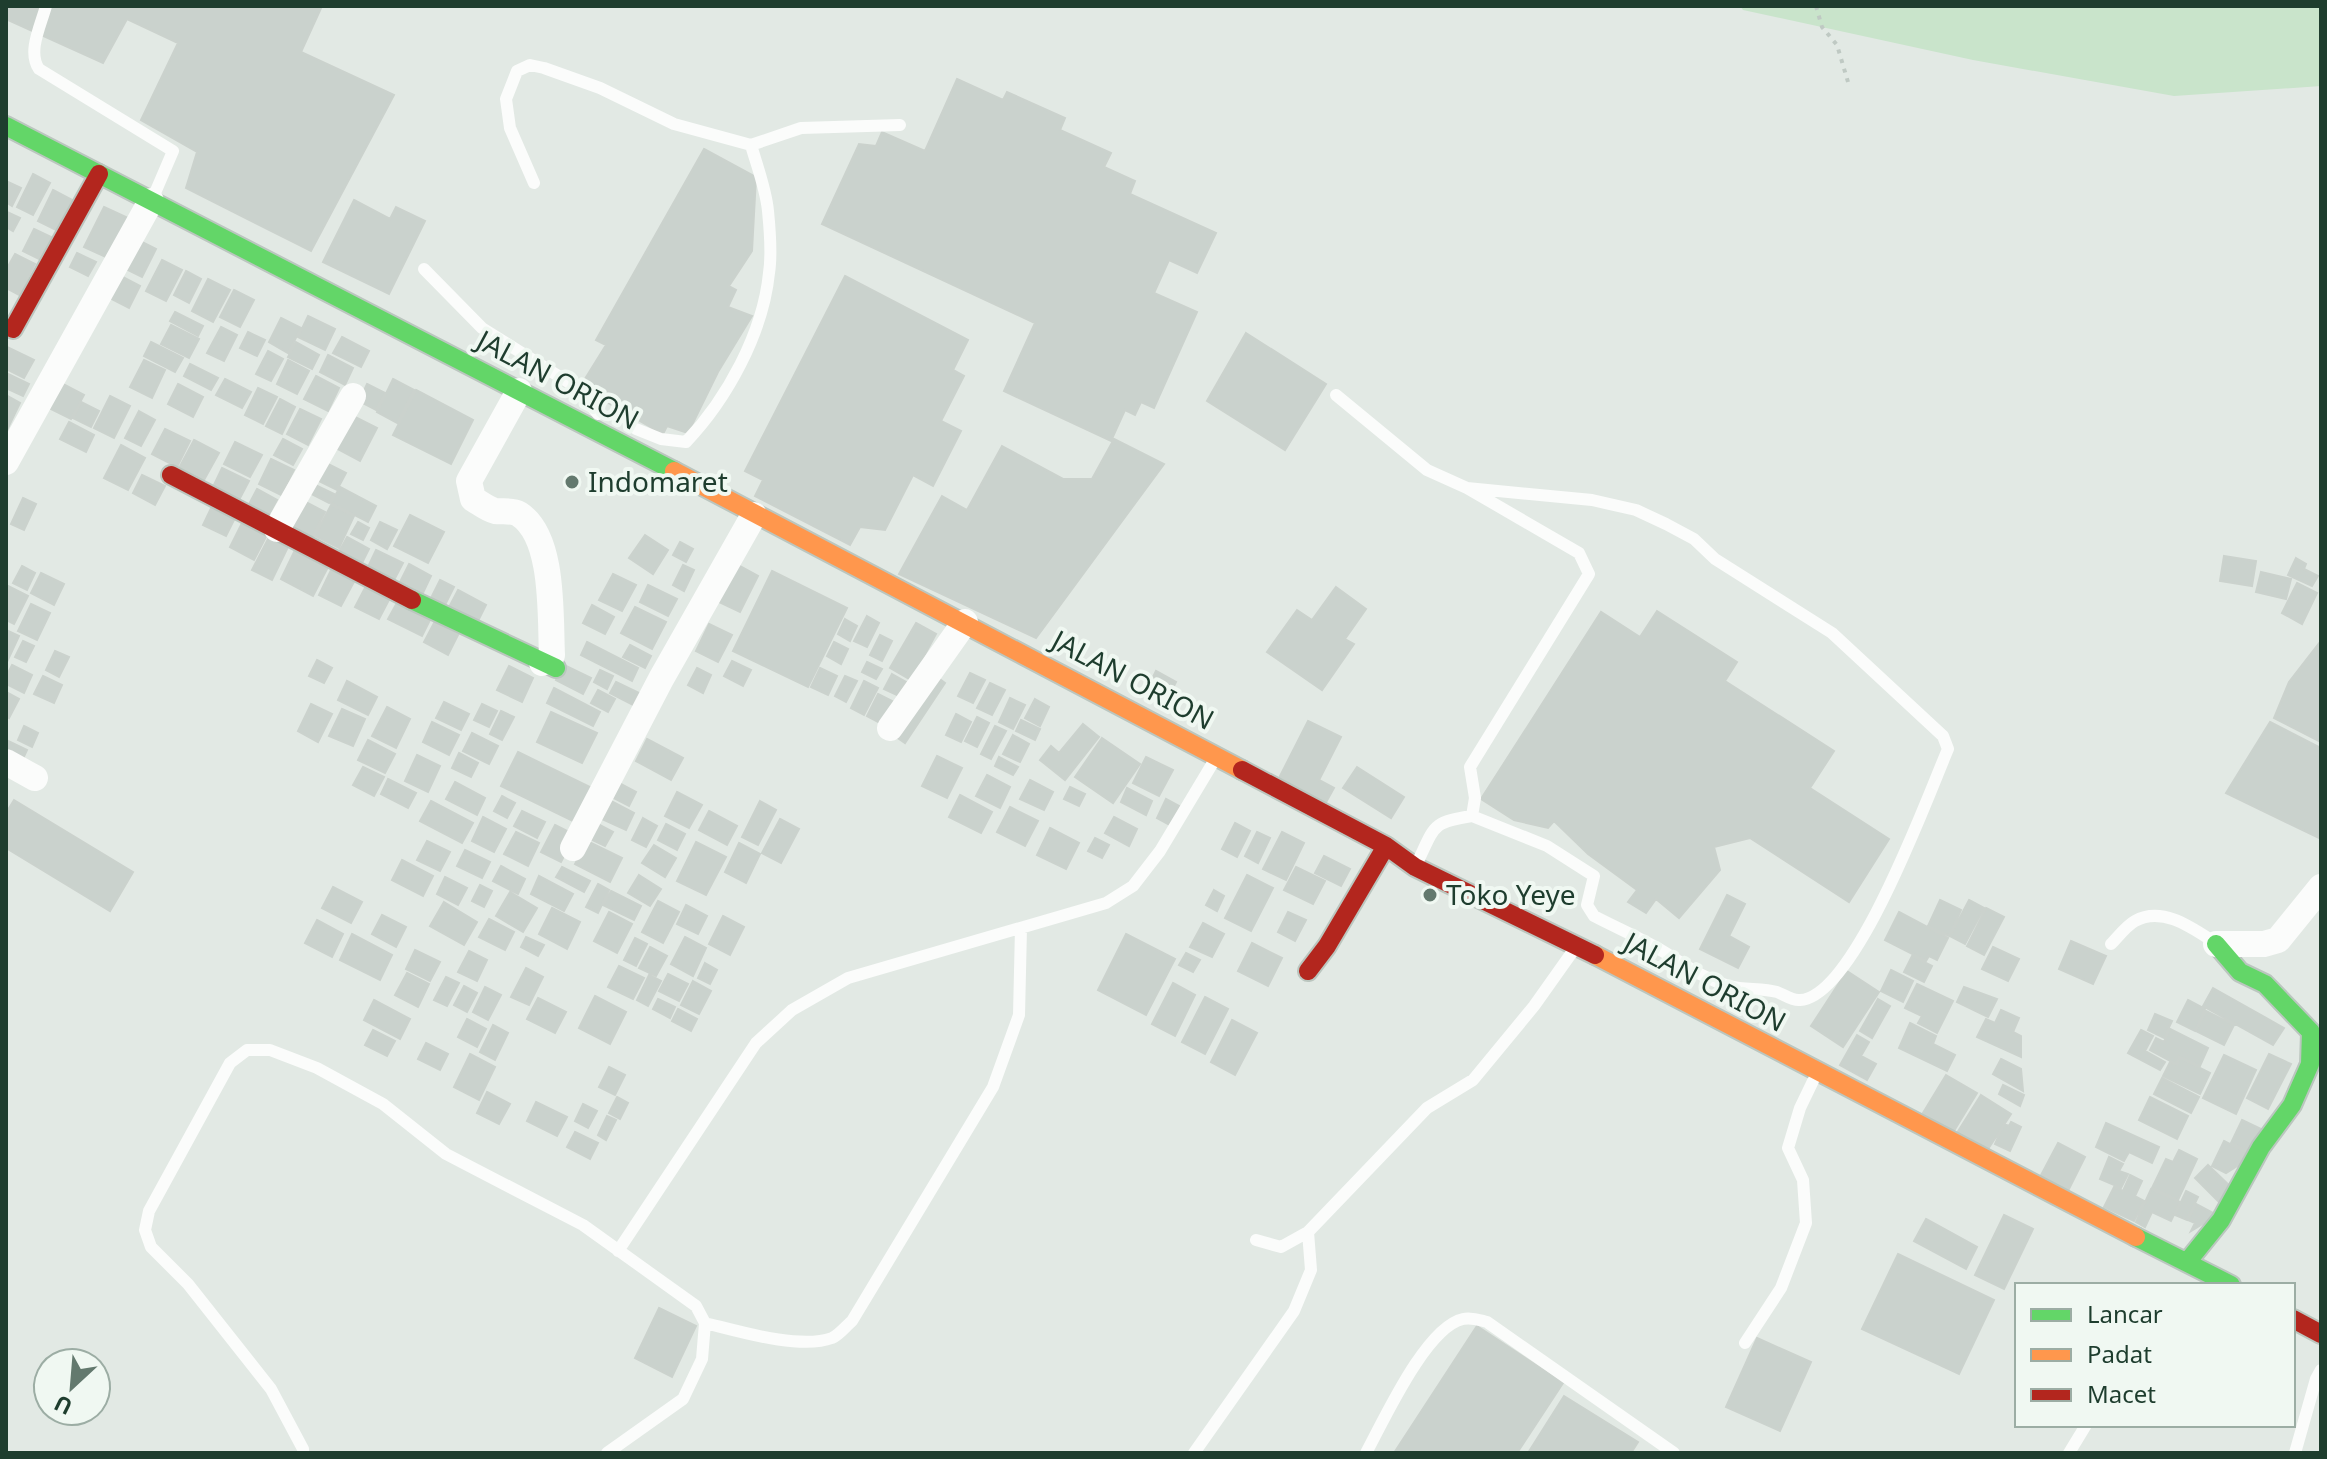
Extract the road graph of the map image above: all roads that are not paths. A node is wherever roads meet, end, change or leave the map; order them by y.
1 (46, 6) edge
2 (900, 125) dead end
3 (6, 126) edge
4 (751, 145) junction
5 (99, 174) junction
6 (534, 183) dead end
7 (151, 201) junction
8 (424, 269) dead end
9 (13, 329) dead end
10 (519, 391) junction
11 (1336, 395) dead end
12 (353, 396) dead end
13 (610, 419) junction
14 (582, 426) junction
15 (6, 462) edge
16 (171, 475) dead end
17 (1467, 488) junction
18 (754, 515) junction
19 (277, 529) junction
20 (965, 622) junction
21 (549, 666) joint
22 (890, 728) dead end
23 (1217, 756) junction
24 (6, 762) edge
25 (35, 778) dead end
26 (1472, 816) junction
27 (1386, 846) junction
28 (573, 848) dead end
29 (1415, 867) junction
30 (2321, 887) edge
31 (1021, 928) junction
32 (2111, 944) dead end
33 (2216, 944) junction
34 (1577, 946) junction
35 (1308, 971) dead end
36 (1817, 1073) junction
37 (1308, 1232) junction
38 (1256, 1240) dead end
39 (618, 1251) junction
40 (2184, 1267) junction
41 (2226, 1283) edge
42 (2295, 1320) edge
43 (705, 1323) junction
44 (2321, 1334) edge
45 (1745, 1343) dead end
46 (2321, 1370) edge
47 (2085, 1427) edge
48 (303, 1453) edge
49 (607, 1453) edge
50 (1194, 1453) edge
51 (1366, 1453) edge
52 (1674, 1453) edge
53 (2069, 1453) edge
54 (2295, 1453) edge

1 - 7 lane
2 - 4 lane
3 - 5 main road, JALAN ORION
4 - 6 lane
4 - 13 lane
5 - 7 main road, JALAN ORION
5 - 9 main road
7 - 10 main road, JALAN ORION
7 - 15 street
8 - 13 lane
10 - 14 main road, JALAN ORION
10 - 21 street
11 - 17 lane
12 - 19 street
13 - 14 lane
14 - 18 main road, JALAN ORION
16 - 19 main road
17 - 26 lane
17 - 26 lane
18 - 20 main road, JALAN ORION
18 - 28 street
19 - 21 main road
20 - 22 street
20 - 23 main road, JALAN ORION
23 - 27 main road, JALAN ORION
23 - 31 lane
24 - 25 street
26 - 29 lane
27 - 29 main road, JALAN ORION
27 - 35 main road
29 - 34 main road, JALAN ORION
30 - 33 street
31 - 39 lane
31 - 43 lane
32 - 33 lane
33 - 40 main road
34 - 36 main road, JALAN ORION
34 - 37 lane
36 - 40 main road, JALAN ORION
36 - 45 lane
37 - 38 lane
37 - 50 lane
39 - 43 lane
39 - 48 lane
40 - 41 main road, JALAN ORION
42 - 44 main road
43 - 49 lane
46 - 54 lane
47 - 53 lane
51 - 52 lane

